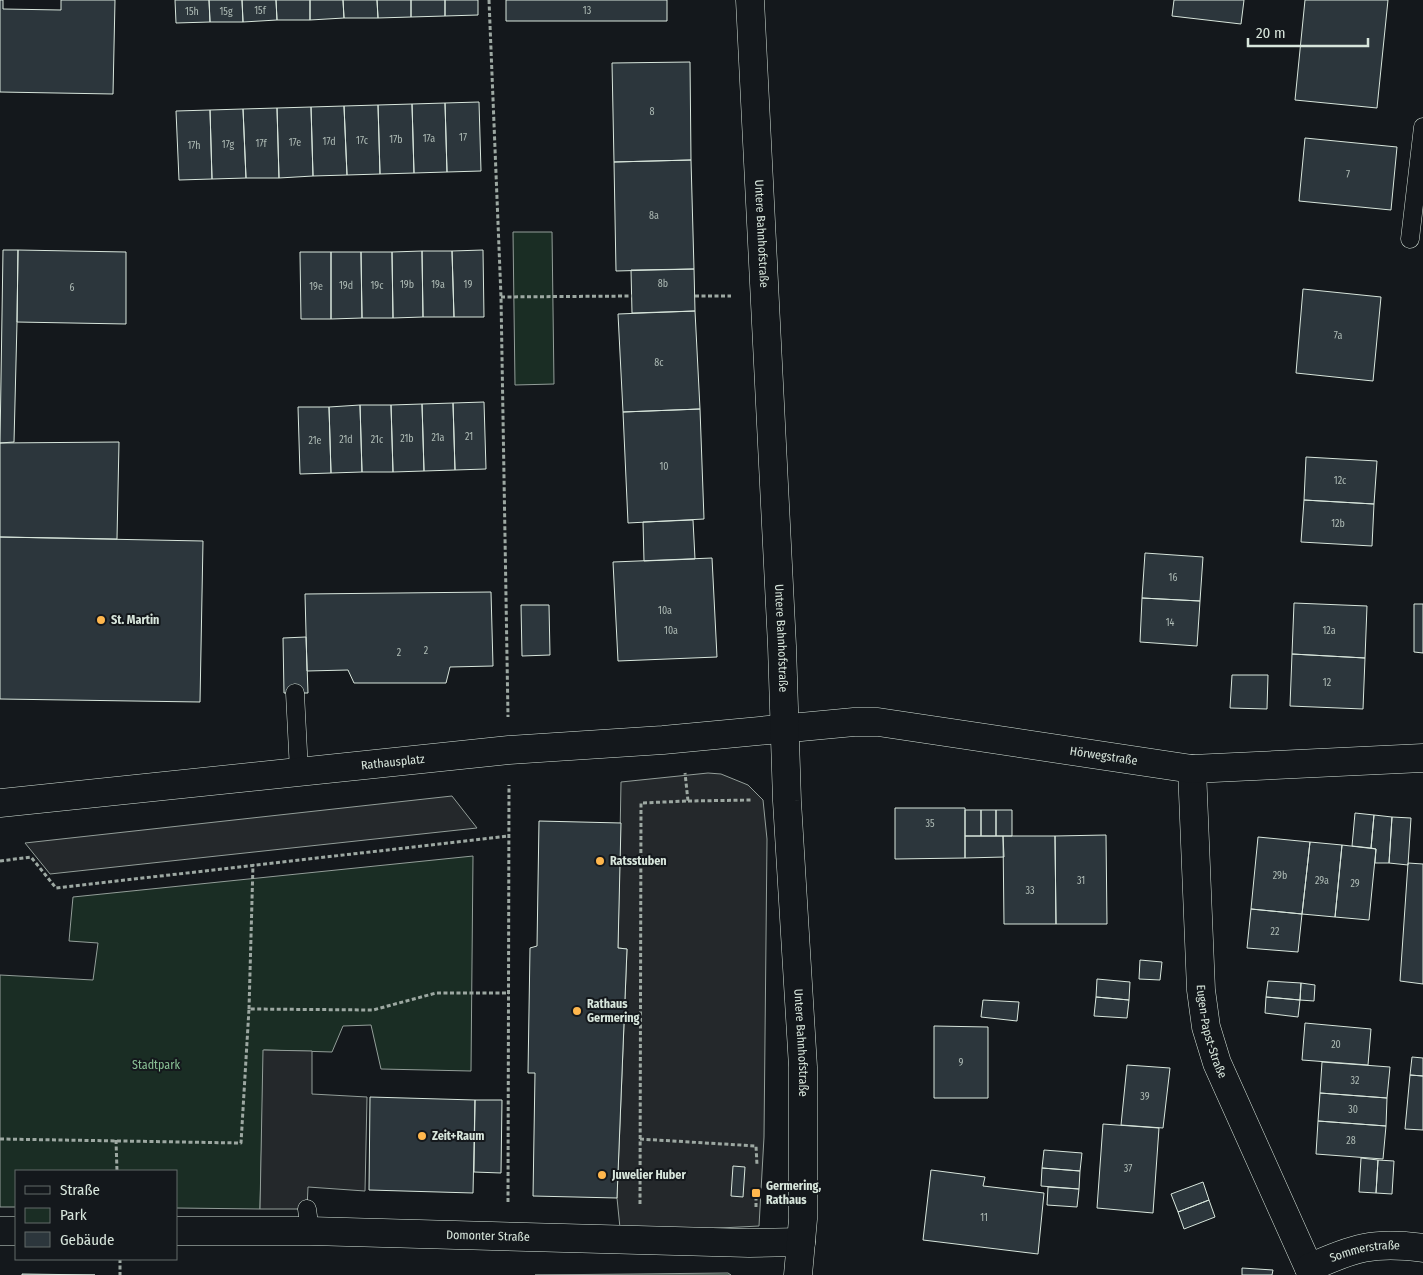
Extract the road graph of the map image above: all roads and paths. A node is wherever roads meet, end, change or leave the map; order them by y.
1 (489, 0) edge
2 (750, 0) edge
3 (1423, 127) edge
4 (1410, 239) dead end
5 (632, 296) dead end
6 (695, 296) dead end
7 (706, 296) dead end
8 (500, 297) junction
9 (295, 693) dead end
10 (785, 727) junction
11 (684, 738) junction
12 (509, 750) junction
13 (1423, 758) edge
14 (1192, 769) junction
15 (299, 771) junction
16 (688, 801) junction
17 (787, 801) junction
18 (0, 803) edge
19 (509, 836) junction
20 (0, 860) edge
21 (253, 864) junction
22 (509, 993) junction
23 (249, 1009) junction
24 (0, 1139) edge
25 (640, 1139) junction
26 (116, 1140) junction
27 (757, 1165) dead end
28 (117, 1170) edge
29 (640, 1206) dead end
30 (0, 1230) edge
31 (15, 1231) edge
32 (178, 1231) edge
33 (508, 1237) junction
34 (801, 1242) junction
35 (1423, 1248) edge
36 (120, 1260) edge
37 (1311, 1271) edge
38 (120, 1275) edge
39 (798, 1275) edge

1 - 8 path
2 - 10 street, Untere Bahnhofstraße
3 - 4 lane
5 - 8 path
6 - 7 path
8 - 12 path
9 - 15 lane
10 - 11 street, Rathausplatz
10 - 14 street, Hörwegstraße
10 - 17 street, Untere Bahnhofstraße
11 - 12 street, Rathausplatz
11 - 16 path
12 - 15 street, Rathausplatz
12 - 19 path
13 - 14 street, Hörwegstraße
14 - 37 street, Eugen-Papst-Straße
15 - 18 street, Rathausplatz
16 - 17 path
16 - 25 path
17 - 34 street, Untere Bahnhofstraße
19 - 21 path
19 - 22 path
20 - 21 path
21 - 23 path
22 - 23 path
22 - 33 path
23 - 26 path
24 - 26 path
25 - 27 path
25 - 29 path
26 - 28 path
30 - 31 street
32 - 33 street, Domonter Straße
33 - 34 street, Domonter Straße
34 - 39 street, Untere Bahnhofstraße
35 - 37 street, Sommerstraße
36 - 38 path

